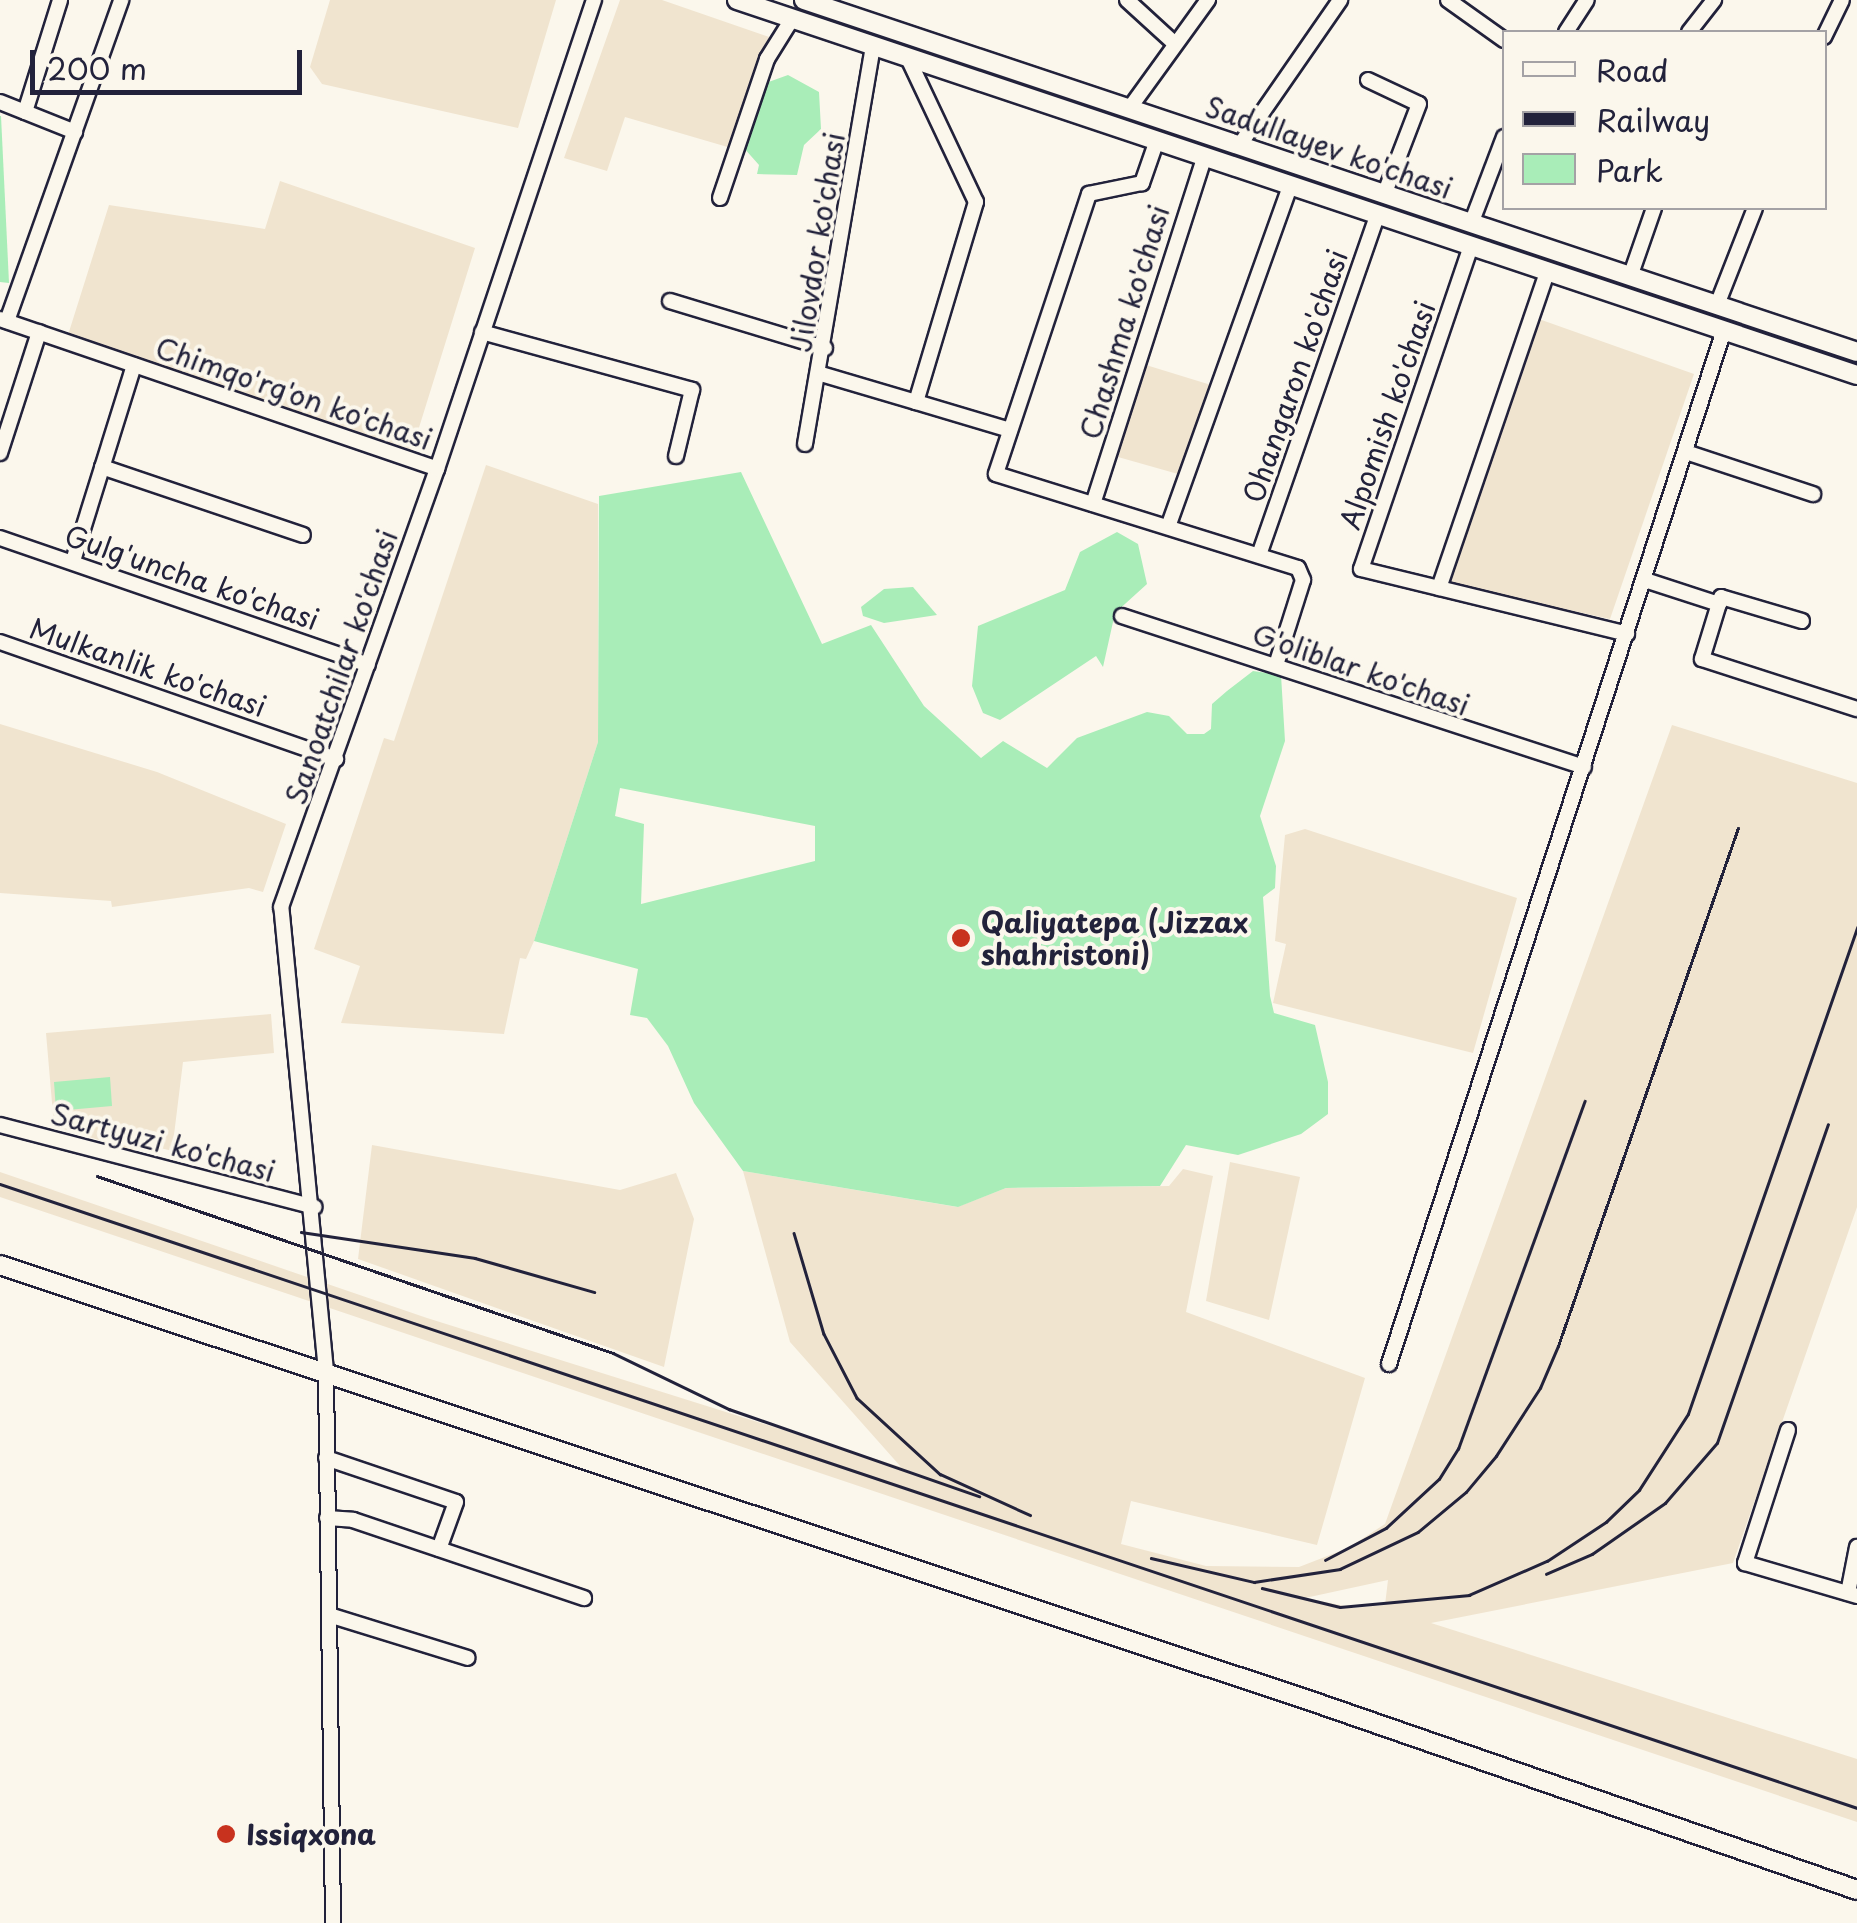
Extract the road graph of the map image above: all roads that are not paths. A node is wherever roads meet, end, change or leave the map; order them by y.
1 (60, 0) edge
2 (121, 0) edge
3 (594, 0) edge
4 (737, 0) edge
5 (804, 0) edge
6 (1127, 0) edge
7 (1208, 0) edge
8 (1340, 0) edge
9 (1448, 0) edge
10 (1587, 0) edge
11 (1714, 0) edge
12 (1842, 0) edge
13 (789, 12) edge
14 (1567, 30) edge
15 (1691, 30) edge
16 (1827, 31) edge
17 (1502, 39) edge
18 (1173, 42) junction
19 (873, 47) junction
20 (908, 58) junction
21 (1368, 80) dead end
22 (0, 102) edge
23 (1129, 109) junction
24 (25, 112) junction
25 (75, 132) junction
26 (1157, 140) junction
27 (1502, 142) edge
28 (1239, 146) junction
29 (1205, 156) junction
30 (1291, 184) junction
31 (1384, 195) junction
32 (720, 198) dead end
33 (1653, 210) edge
34 (1755, 210) edge
35 (1378, 214) junction
36 (1471, 224) junction
37 (1471, 246) junction
38 (1547, 272) junction
39 (1630, 277) junction
40 (670, 301) dead end
41 (1717, 305) junction
42 (4, 320) edge
43 (1724, 330) junction
44 (40, 332) junction
45 (482, 332) junction
46 (825, 348) junction
47 (1847, 348) edge
48 (134, 365) junction
49 (1849, 372) edge
50 (821, 374) junction
51 (916, 402) junction
52 (1010, 430) junction
53 (805, 444) dead end
54 (0, 452) edge
55 (1686, 452) junction
56 (676, 456) dead end
57 (102, 467) junction
58 (437, 469) junction
59 (1814, 494) dead end
60 (1093, 504) junction
61 (1168, 527) junction
62 (303, 534) dead end
63 (0, 538) edge
64 (1259, 554) junction
65 (73, 561) junction
66 (1645, 580) junction
67 (1438, 588) junction
68 (1719, 604) junction
69 (1122, 616) dead end
70 (1802, 621) dead end
71 (1628, 634) junction
72 (0, 642) edge
73 (368, 665) junction
74 (1276, 665) junction
75 (1857, 709) edge
76 (336, 759) junction
77 (1584, 767) junction
78 (0, 1125) edge
79 (314, 1207) junction
80 (0, 1265) edge
81 (1389, 1364) dead end
82 (326, 1371) junction
83 (1788, 1430) dead end
84 (326, 1458) junction
85 (327, 1518) junction
86 (1857, 1547) edge
87 (440, 1549) junction
88 (1852, 1594) edge
89 (584, 1598) dead end
90 (328, 1614) junction
91 (468, 1658) dead end
92 (1857, 1890) edge
93 (333, 1923) edge

1 - 24 street
2 - 25 street
3 - 45 street, Sanoatchilar ko'chasi
4 - 13 main road, Sadullayev ko'chasi
5 - 23 main road, Sadullayev ko'chasi
6 - 18 street
7 - 18 street
8 - 28 street
9 - 17 street
10 - 14 street
11 - 15 street
12 - 16 street
13 - 19 main road, Sadullayev ko'chasi
13 - 32 street
18 - 23 street
19 - 20 main road, Sadullayev ko'chasi
19 - 46 street, Jilovdor ko'chasi
20 - 26 main road, Sadullayev ko'chasi
20 - 51 street
21 - 31 street
22 - 24 street
23 - 28 main road, Sadullayev ko'chasi
24 - 25 street
25 - 42 street
26 - 29 main road, Sadullayev ko'chasi
26 - 52 street
27 - 36 street
28 - 31 main road, Sadullayev ko'chasi
29 - 30 main road, Sadullayev ko'chasi
29 - 60 street, Chashma ko'chasi
30 - 35 main road, Sadullayev ko'chasi
30 - 61 street
31 - 36 main road, Sadullayev ko'chasi
33 - 39 street
34 - 41 street
35 - 37 main road, Sadullayev ko'chasi
35 - 64 street, Ohangaron ko'chasi
36 - 39 main road, Sadullayev ko'chasi
37 - 38 main road, Sadullayev ko'chasi
37 - 67 street, Alpomish ko'chasi
38 - 43 main road, Sadullayev ko'chasi
38 - 67 street
39 - 41 main road, Sadullayev ko'chasi
40 - 46 street
41 - 47 main road, Sadullayev ko'chasi
42 - 44 street, Chimqo'rg'on ko'chasi
43 - 49 main road, Sadullayev ko'chasi
43 - 55 street
44 - 48 street, Chimqo'rg'on ko'chasi
44 - 54 street
45 - 56 street
45 - 58 street, Sanoatchilar ko'chasi
46 - 50 street, Jilovdor ko'chasi
47 - 49 street
48 - 57 street, Chimqo'rg'on ko'chasi
48 - 58 street, Chimqo'rg'on ko'chasi
50 - 51 street
50 - 53 street, Jilovdor ko'chasi
51 - 52 street
52 - 60 street
55 - 59 street
55 - 66 street
57 - 62 street
57 - 65 street, Chimqo'rg'on ko'chasi
58 - 73 street, Sanoatchilar ko'chasi
60 - 61 street
61 - 64 street
63 - 65 street, Gulg'uncha ko'chasi
64 - 74 street
65 - 73 street, Gulg'uncha ko'chasi
66 - 68 street
66 - 71 street
67 - 71 street, Alpomish ko'chasi
68 - 70 street
68 - 75 street
69 - 74 street, G'oliblar ko'chasi
71 - 77 street
72 - 76 street, Mulkanlik ko'chasi
73 - 76 street, Sanoatchilar ko'chasi
74 - 77 street, G'oliblar ko'chasi
76 - 79 street, Sanoatchilar ko'chasi
77 - 81 street
78 - 79 street, Sartyuzi ko'chasi
79 - 82 street, Sanoatchilar ko'chasi
80 - 82 main road
82 - 84 street, Sanoatchilar ko'chasi
82 - 92 main road
83 - 88 street
84 - 85 street, Sanoatchilar ko'chasi
84 - 87 street
85 - 87 street
85 - 90 street, Sanoatchilar ko'chasi
86 - 88 street
87 - 89 street
90 - 91 street
90 - 93 street, Sanoatchilar ko'chasi

